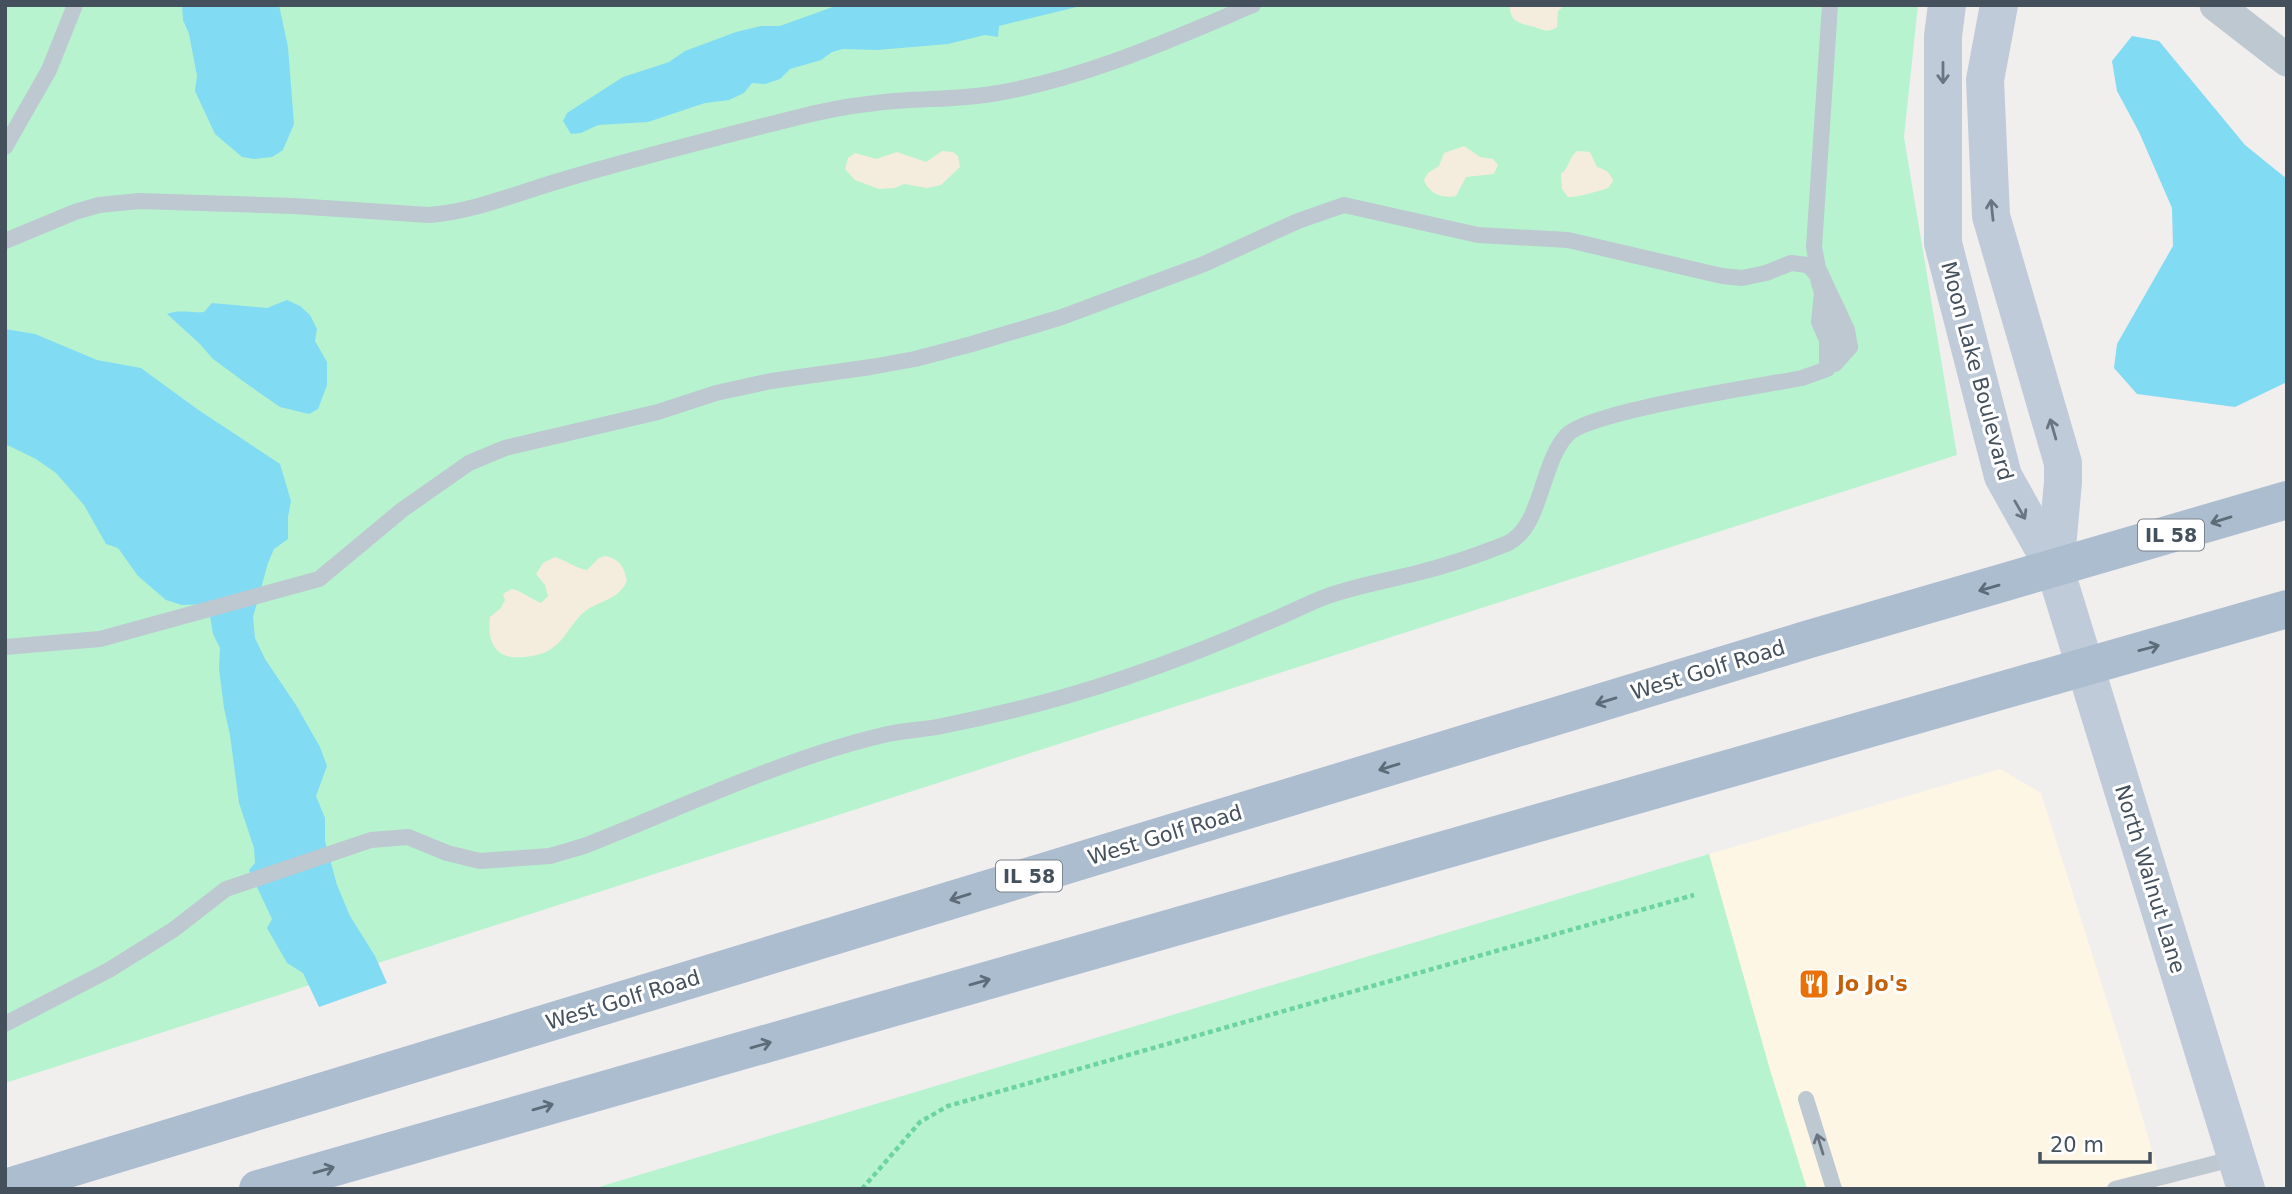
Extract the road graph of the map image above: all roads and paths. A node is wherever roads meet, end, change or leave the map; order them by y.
1 (75, 5) edge
2 (1253, 5) edge
3 (1830, 5) edge
4 (1947, 5) edge
5 (1999, 5) edge
6 (2216, 5) edge
7 (2287, 60) edge
8 (5, 147) edge
9 (1815, 233) junction
10 (5, 241) edge
11 (1791, 263) junction
12 (1850, 346) dead end
13 (2287, 500) edge
14 (2055, 569) junction
15 (2287, 609) edge
16 (5, 647) edge
17 (2084, 666) junction
18 (1694, 895) dead end
19 (5, 1024) edge
20 (1806, 1099) dead end
21 (2241, 1173) edge
22 (5, 1188) edge
23 (258, 1189) edge
24 (862, 1189) edge
25 (1834, 1189) edge
26 (2115, 1189) edge

1 - 8 lane
2 - 10 lane
3 - 9 lane
4 -> 14 street, Moon Lake Boulevard
14 -> 5 street
6 - 7 street
9 - 11 lane
9 - 12 lane
11 - 16 lane
11 - 19 lane
13 -> 14 main road, West Golf Road / IL 58
14 - 17 street, North Walnut Lane
14 -> 22 main road, West Golf Road / IL 58
17 -> 15 main road
17 - 21 street, North Walnut Lane
23 -> 17 main road
18 - 24 path
25 -> 20 lane
21 - 26 lane

